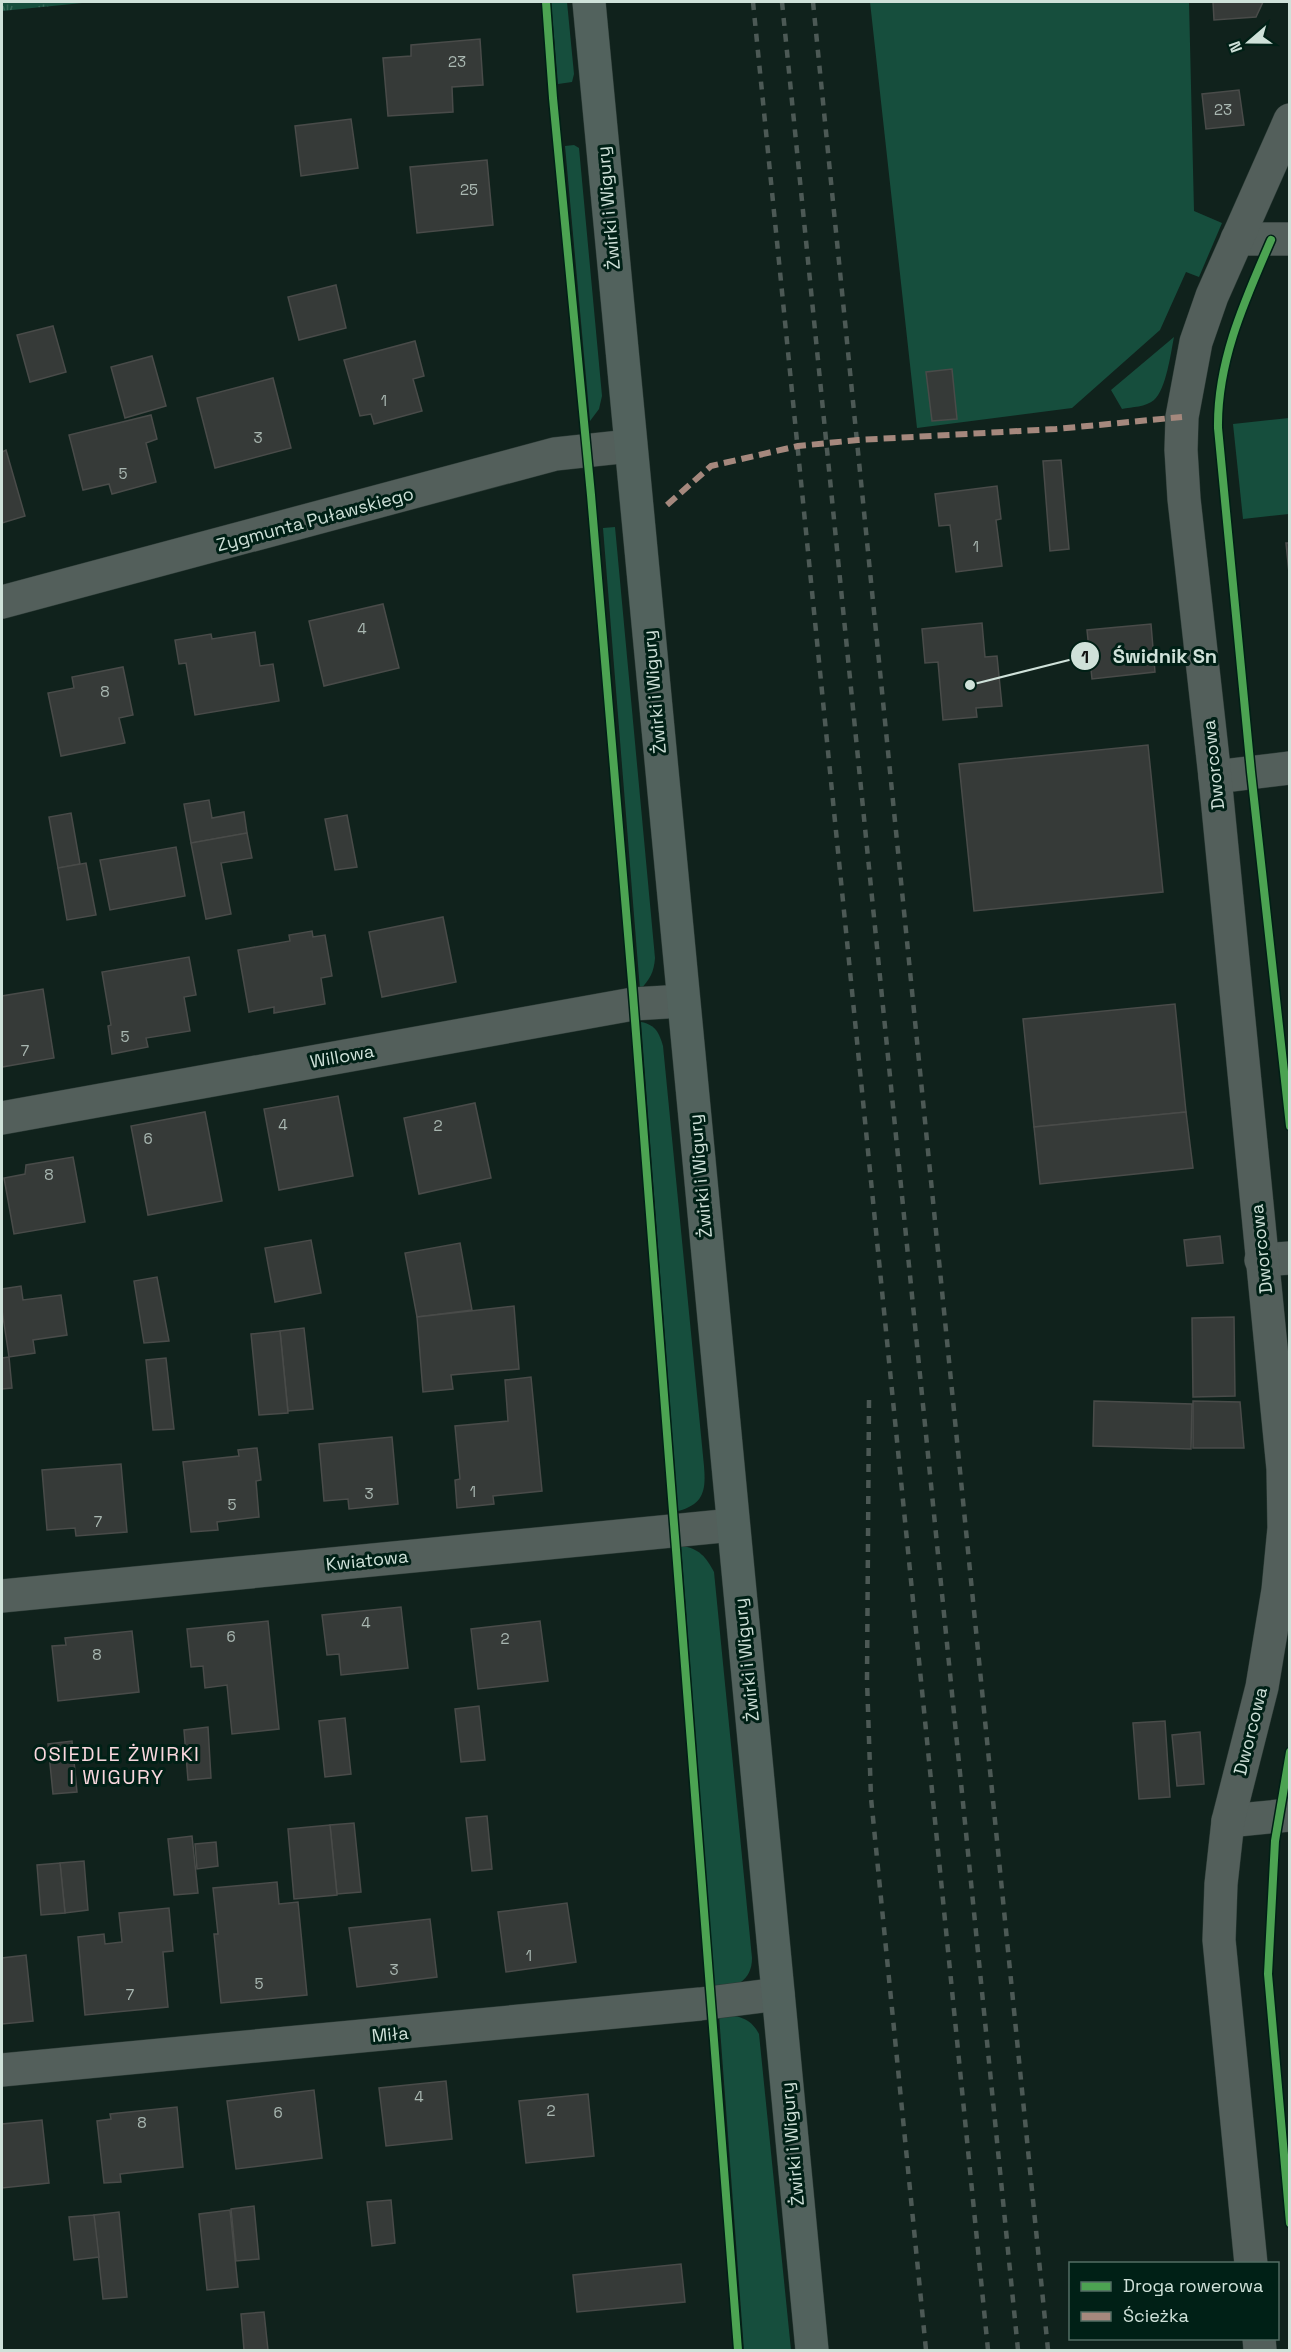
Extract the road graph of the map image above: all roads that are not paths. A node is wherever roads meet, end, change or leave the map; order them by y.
1 (588, 2) edge
2 (1290, 120) edge
3 (1238, 239) junction
4 (1290, 239) edge
5 (630, 446) junction
6 (2, 602) edge
7 (1290, 768) edge
8 (1215, 777) junction
9 (683, 1001) junction
10 (2, 1118) edge
11 (1276, 1259) edge
12 (733, 1525) junction
13 (2, 1596) edge
14 (1290, 1815) edge
15 (1228, 1821) junction
16 (778, 1994) junction
17 (2, 2070) edge
18 (1251, 2262) edge
19 (812, 2350) edge

1 - 5 main road, Żwirki i Wigury
2 - 3 street, Dworcowa
3 - 4 street
3 - 8 street, Dworcowa
5 - 6 street, Zygmunta Puławskiego
5 - 9 main road, Żwirki i Wigury
7 - 8 street
8 - 11 street, Dworcowa
9 - 10 street, Willowa
9 - 12 main road, Żwirki i Wigury
11 - 15 street, Dworcowa
12 - 13 street, Kwiatowa
12 - 16 main road, Żwirki i Wigury
14 - 15 street
15 - 18 street, Dworcowa
16 - 17 street, Miła
16 - 19 main road, Żwirki i Wigury

